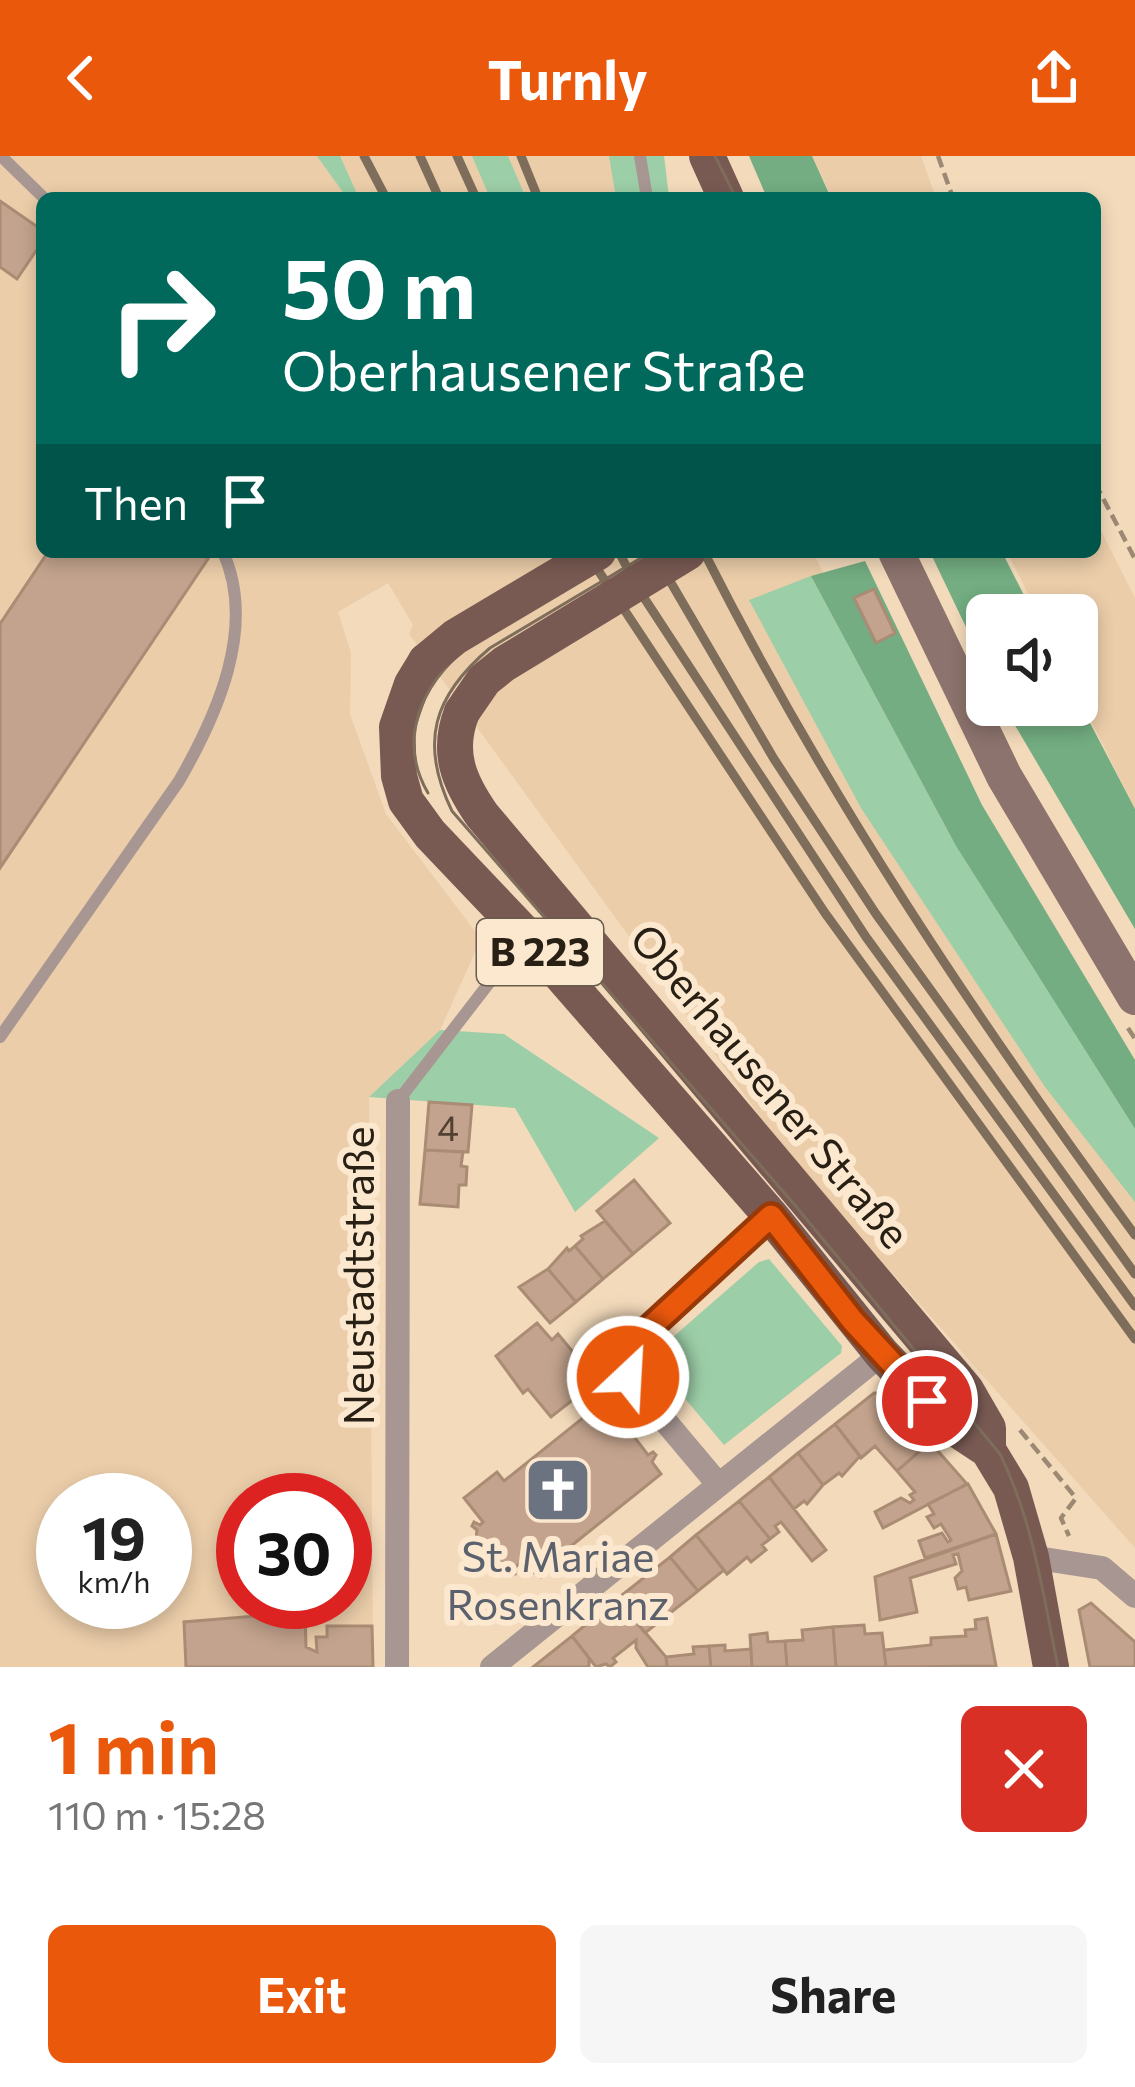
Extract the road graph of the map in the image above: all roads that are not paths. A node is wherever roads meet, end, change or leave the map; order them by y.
1 (2, 156) edge
2 (640, 156) edge
3 (707, 156) edge
4 (38, 192) edge
5 (646, 192) edge
6 (723, 192) edge
7 (225, 558) edge
8 (588, 558) edge
9 (678, 558) edge
10 (899, 558) edge
11 (496, 974) dead end
12 (1135, 997) edge
13 (0, 1037) edge
14 (398, 1101) joint
15 (771, 1216) junction
16 (882, 1354) junction
17 (1000, 1438) junction
18 (718, 1484) junction
19 (1031, 1557) junction
20 (1135, 1595) edge
21 (397, 1667) edge
22 (492, 1667) edge
23 (1052, 1667) edge

1 - 4 lane
2 - 5 lane
3 - 6 main road
7 - 13 lane
8 - 15 main road, Oberhausener Straße / B 223, bridge
9 - 17 main road, Oberhausener Straße / B 223, bridge
10 - 12 main road
11 - 14 lane
14 - 21 street, Neustadtstraße
15 - 16 main road, Oberhausener Straße / B 223
15 - 18 street
16 - 17 main road, Oberhausener Straße / B 223
16 - 18 street
17 - 19 main road, Oberhausener Straße / B 223
18 - 22 street
19 - 20 street
19 - 23 main road, Oberhausener Straße / B 223

